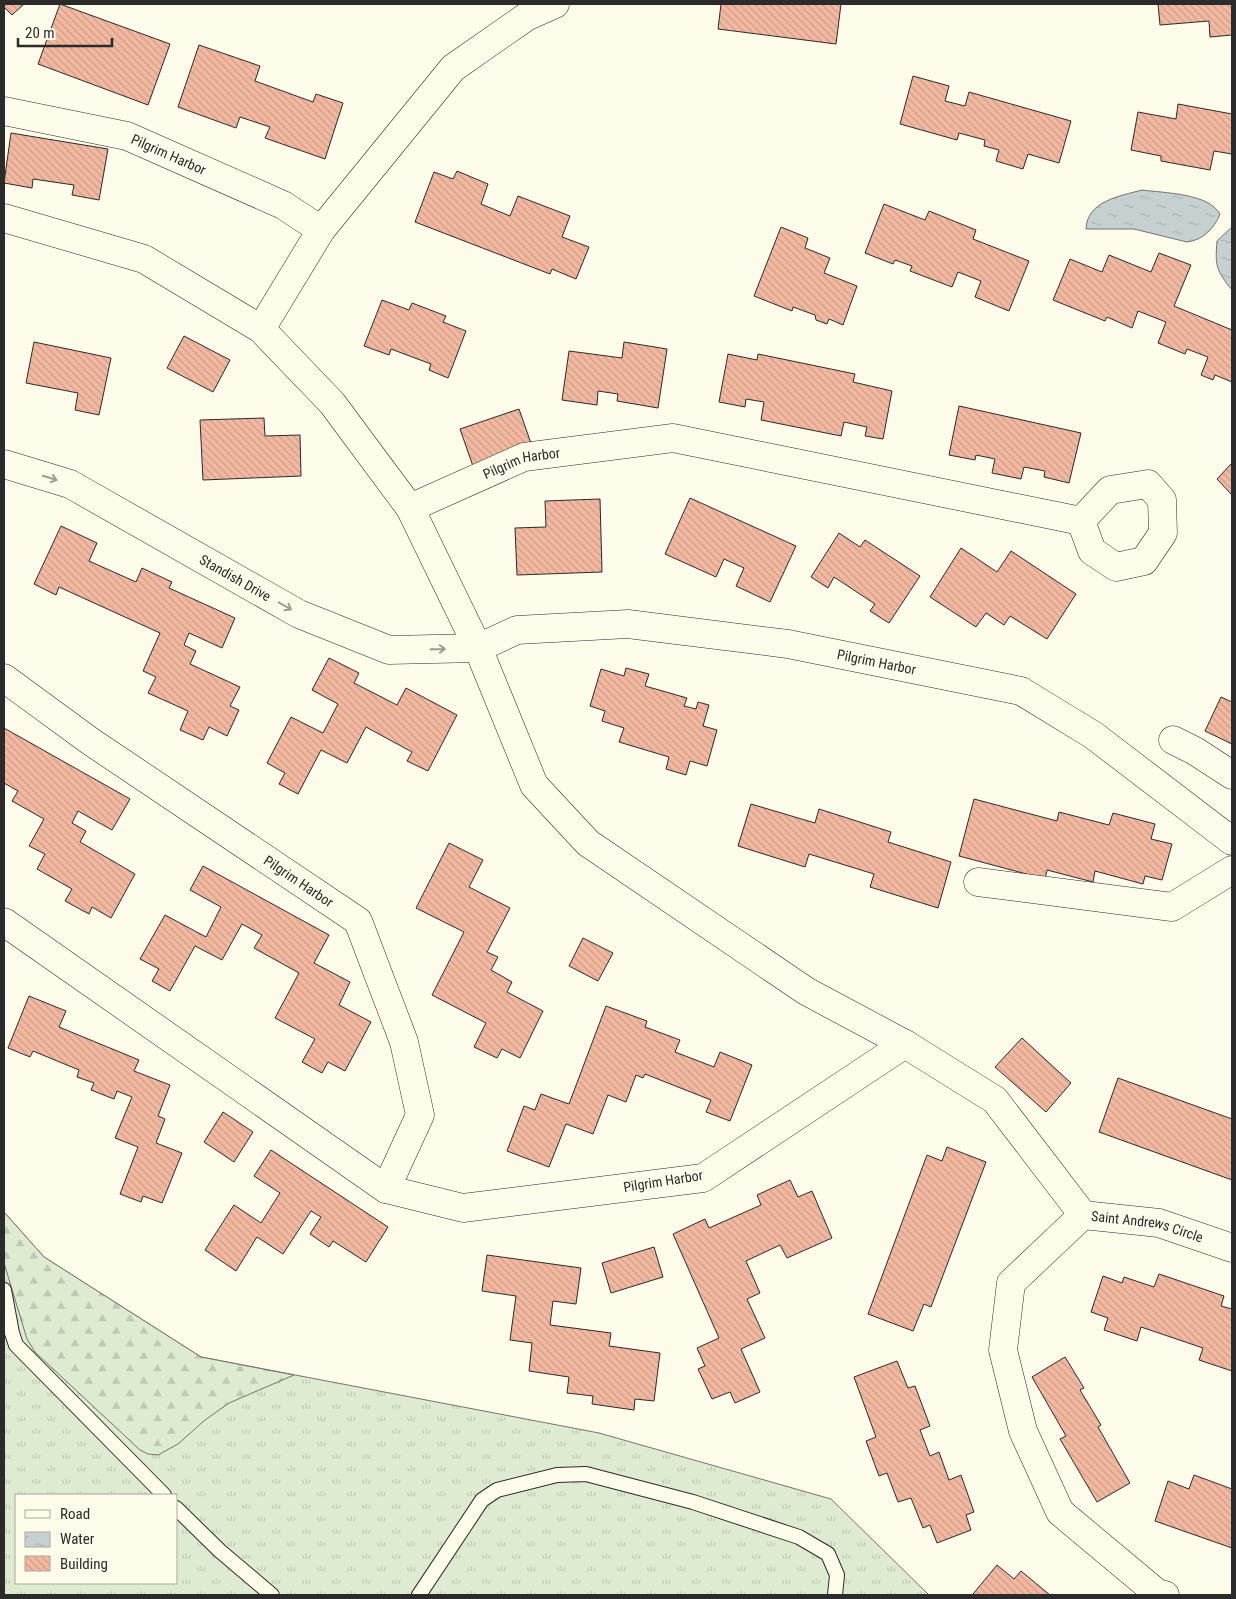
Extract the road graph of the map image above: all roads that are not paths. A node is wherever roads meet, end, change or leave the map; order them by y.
1 (554, 4) edge
2 (4, 111) edge
3 (4, 218) edge
4 (321, 230) junction
5 (261, 329) junction
6 (4, 464) edge
7 (410, 508) junction
8 (1081, 521) dead end
9 (478, 648) junction
10 (4, 678) edge
11 (1173, 740) dead end
12 (1232, 775) edge
13 (1232, 841) edge
14 (1232, 870) edge
15 (978, 882) dead end
16 (4, 922) edge
17 (905, 1044) junction
18 (386, 1189) junction
19 (1082, 1215) junction
20 (1232, 1248) edge
21 (4, 1290) edge
22 (163, 1494) edge
23 (178, 1510) edge
24 (272, 1595) edge
25 (418, 1595) edge
26 (836, 1595) edge
27 (1165, 1595) edge

1 - 4 street
2 - 4 street, Pilgrim Harbor
3 - 5 street
4 - 5 street
5 - 7 street
6 -> 9 street, Standish Drive
7 - 8 street, Pilgrim Harbor
7 - 9 street
9 - 13 street, Pilgrim Harbor
9 - 17 street
10 - 18 street, Pilgrim Harbor
11 - 12 street
14 - 15 street
16 - 18 street, Pilgrim Harbor
17 - 18 street, Pilgrim Harbor
17 - 19 street
19 - 20 street, Saint Andrews Circle
19 - 27 street, Saint Andrews Circle
21 - 22 lane
23 - 24 lane
25 - 26 lane

